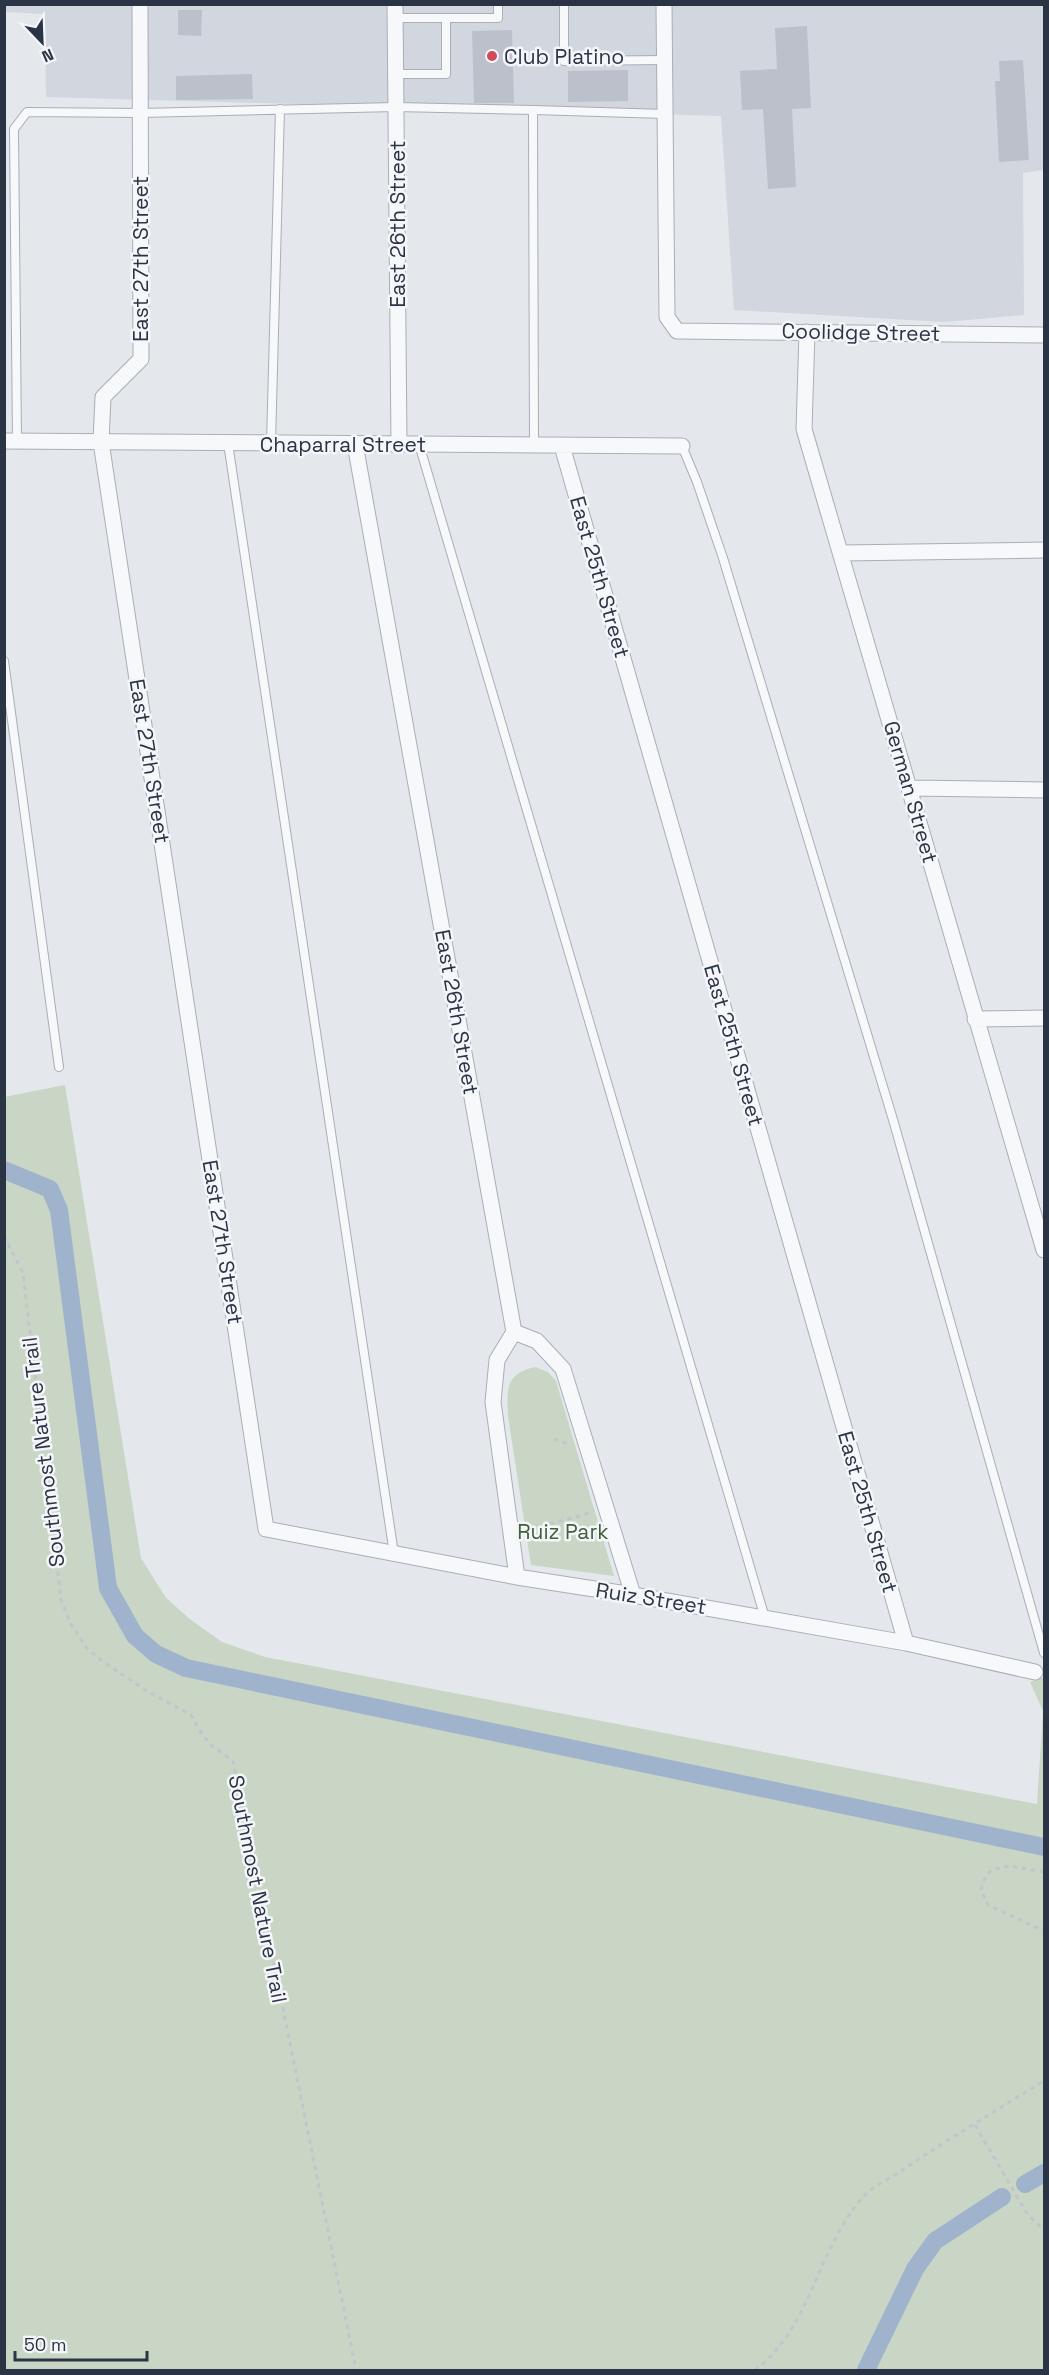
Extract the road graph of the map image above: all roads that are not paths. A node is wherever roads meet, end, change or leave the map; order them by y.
1 (140, 4) edge
2 (498, 4) edge
3 (564, 4) edge
4 (664, 4) edge
5 (395, 11) edge
6 (446, 18) junction
7 (665, 60) junction
8 (396, 74) junction
9 (396, 107) junction
10 (280, 109) junction
11 (533, 110) junction
12 (140, 113) junction
13 (665, 114) junction
14 (807, 332) junction
15 (1044, 335) edge
16 (11, 441) edge
17 (101, 442) junction
18 (228, 443) junction
19 (271, 443) junction
20 (354, 444) junction
21 (399, 444) junction
22 (419, 444) junction
23 (534, 445) junction
24 (562, 446) junction
25 (682, 446) joint
26 (1044, 550) edge
27 (842, 553) junction
28 (4, 661) edge
29 (910, 788) junction
30 (1044, 790) edge
31 (975, 1018) junction
32 (1044, 1018) edge
33 (59, 1067) dead end
34 (1044, 1250) edge
35 (514, 1332) junction
36 (266, 1529) joint
37 (394, 1554) junction
38 (517, 1577) junction
39 (633, 1594) junction
40 (765, 1618) junction
41 (906, 1643) junction
42 (1044, 1653) edge
43 (1040, 1671) edge

1 - 12 street, East 27th Street
2 - 6 lane
3 - 7 lane
4 - 7 street
5 - 6 lane
5 - 8 street, East 26th Street
6 - 8 lane
7 - 13 street
8 - 9 street, East 26th Street
9 - 10 lane
9 - 11 lane
9 - 21 street, East 26th Street
10 - 12 lane
10 - 19 lane
11 - 13 lane
11 - 23 lane
12 - 16 lane
12 - 17 street, East 27th Street
13 - 14 street, Coolidge Street
14 - 15 street, Coolidge Street
14 - 27 street, German Street
16 - 17 street, Chaparral Street
17 - 18 street, Chaparral Street
17 - 36 street, East 27th Street
18 - 19 street, Chaparral Street
18 - 37 lane
19 - 20 street, Chaparral Street
20 - 21 street, Chaparral Street
20 - 35 street, East 26th Street
21 - 22 street, Chaparral Street
22 - 23 street, Chaparral Street
22 - 40 lane
23 - 24 street, Chaparral Street
24 - 25 street, Chaparral Street
24 - 41 street, East 25th Street
25 - 42 lane
26 - 27 street
27 - 29 street, German Street
28 - 33 lane
29 - 30 street
29 - 31 street, German Street
31 - 32 street
31 - 34 street, German Street
35 - 38 street
35 - 39 street
36 - 37 street, Ruiz Street
37 - 38 street, Ruiz Street
38 - 39 street, Ruiz Street
39 - 40 street, Ruiz Street
40 - 41 street, Ruiz Street
41 - 43 street, Ruiz Street

